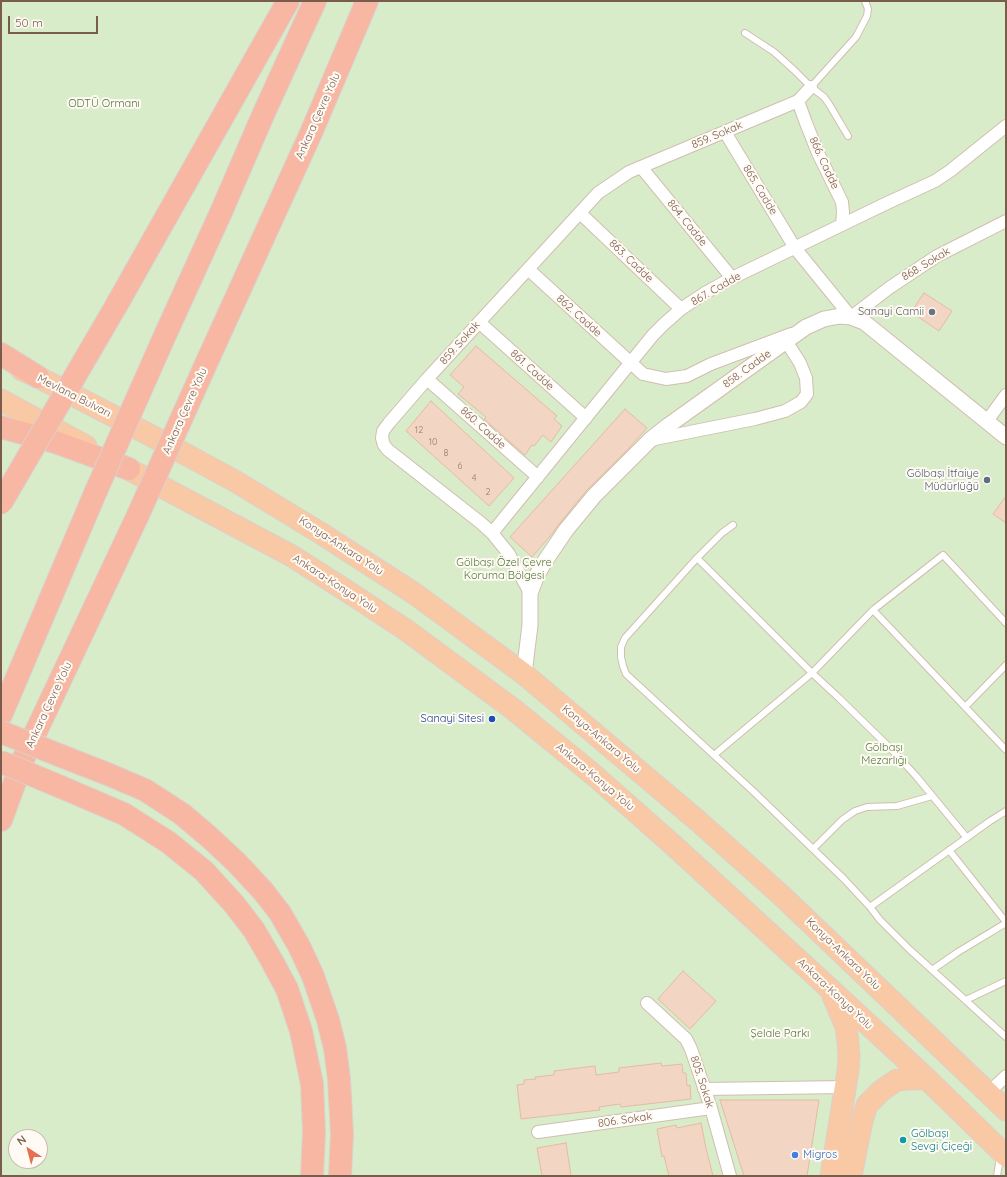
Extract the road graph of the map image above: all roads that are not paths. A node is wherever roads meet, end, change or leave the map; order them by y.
1 (288, 1) edge
2 (315, 1) edge
3 (367, 1) edge
4 (865, 1) edge
5 (745, 33) dead end
6 (811, 87) junction
7 (798, 101) junction
8 (1006, 126) edge
9 (725, 132) junction
10 (848, 136) dead end
11 (641, 167) junction
12 (580, 213) junction
13 (1006, 222) edge
14 (842, 225) junction
15 (795, 248) junction
16 (528, 269) junction
17 (732, 278) junction
18 (681, 310) junction
19 (851, 317) junction
20 (478, 322) junction
21 (799, 331) junction
22 (786, 341) junction
23 (1, 354) edge
24 (1, 361) edge
25 (631, 363) junction
26 (38, 377) junction
27 (427, 379) junction
28 (1006, 395) edge
29 (1, 400) edge
30 (586, 418) junction
31 (987, 421) junction
32 (1, 427) edge
33 (146, 433) joint
34 (1006, 436) edge
35 (650, 440) junction
36 (129, 469) junction
37 (538, 477) junction
38 (1, 503) edge
39 (733, 525) dead end
40 (492, 533) junction
41 (697, 558) junction
42 (530, 593) junction
43 (873, 610) junction
44 (1006, 623) edge
45 (1006, 665) edge
46 (812, 673) junction
47 (524, 674) junction
48 (965, 707) junction
49 (1, 715) edge
50 (1, 732) edge
51 (1006, 750) edge
52 (714, 755) junction
53 (1, 762) edge
54 (932, 796) junction
55 (1006, 811) edge
56 (1, 820) edge
57 (967, 838) junction
58 (813, 849) junction
59 (949, 850) junction
60 (870, 907) junction
61 (1006, 922) edge
62 (932, 970) junction
63 (1006, 981) edge
64 (830, 989) junction
65 (966, 1000) junction
66 (647, 1003) dead end
67 (1006, 1037) edge
68 (1006, 1076) edge
69 (927, 1079) junction
70 (845, 1087) junction
71 (704, 1089) junction
72 (988, 1093) junction
73 (711, 1108) junction
74 (1006, 1110) edge
75 (538, 1132) dead end
76 (1003, 1154) edge
77 (312, 1176) edge
78 (340, 1176) edge
79 (730, 1176) edge
80 (831, 1176) edge
81 (851, 1176) edge
82 (997, 1176) edge

1 - 38 highway, bridge
2 - 49 highway, bridge
3 - 56 highway, Ankara Çevre Yolu, bridge
4 - 6 lane
5 - 6 lane
6 - 7 street
6 - 10 lane
7 - 9 street, 859. Sokak
7 - 14 street, 866. Cadde
8 - 14 street, 867. Cadde
9 - 11 street, 859. Sokak
9 - 15 street, 865. Cadde
11 - 12 street, 859. Sokak
11 - 17 street, 864. Cadde
12 - 16 street, 859. Sokak
12 - 18 street, 863. Cadde
13 - 19 street, 868. Sokak
14 - 15 street, 867. Cadde
15 - 17 street, 867. Cadde
15 - 19 street
16 - 20 street, 859. Sokak
16 - 25 street, 862. Cadde
17 - 18 street, 867. Cadde
18 - 25 street, 867. Cadde
19 - 21 street, 858. Cadde
19 - 31 street, 858. Cadde
20 - 27 street, 859. Sokak
20 - 30 street, 861. Cadde
21 - 22 street, 858. Cadde
21 - 25 street, 862. Cadde
22 - 35 street, 858. Cadde
22 - 35 street
23 - 26 highway
24 - 26 highway, Mevlana Bulvarı
25 - 30 street, 867. Cadde
26 - 33 highway, Mevlana Bulvarı
27 - 37 street, 860. Cadde
27 - 40 street, 859. Sokak
28 - 31 street
29 - 36 highway
30 - 37 street, 867. Cadde
31 - 34 street, 858. Cadde
32 - 36 highway
33 - 47 highway, Konya-Ankara Yolu
35 - 42 street, 858. Cadde
36 - 64 highway, Ankara-Konya Yolu
37 - 40 street, 867. Cadde
39 - 41 lane
40 - 42 street, 859. Sokak
41 - 46 lane
41 - 52 lane
42 - 47 street, 859. Sokak
43 - 44 lane
43 - 46 lane
43 - 48 lane
45 - 48 lane
46 - 52 lane
46 - 54 lane
47 - 72 highway, Konya-Ankara Yolu
48 - 51 lane
50 - 78 highway, bridge
52 - 58 lane
53 - 77 highway, bridge
54 - 57 lane
54 - 58 lane
55 - 57 lane
57 - 59 lane
58 - 60 lane
59 - 60 lane
59 - 61 lane
60 - 62 lane
61 - 62 lane
62 - 65 lane
63 - 65 lane
64 - 69 highway, Ankara-Konya Yolu
64 - 70 highway
65 - 67 lane
66 - 71 street, 805. Sokak
68 - 72 street
69 - 76 highway, Ankara-Konya Yolu
69 - 81 highway
70 - 71 street
70 - 80 highway
71 - 73 street, 805. Sokak
72 - 74 highway, Konya-Ankara Yolu
73 - 75 street, 806. Sokak
73 - 79 street, 805. Sokak
76 - 82 lane

